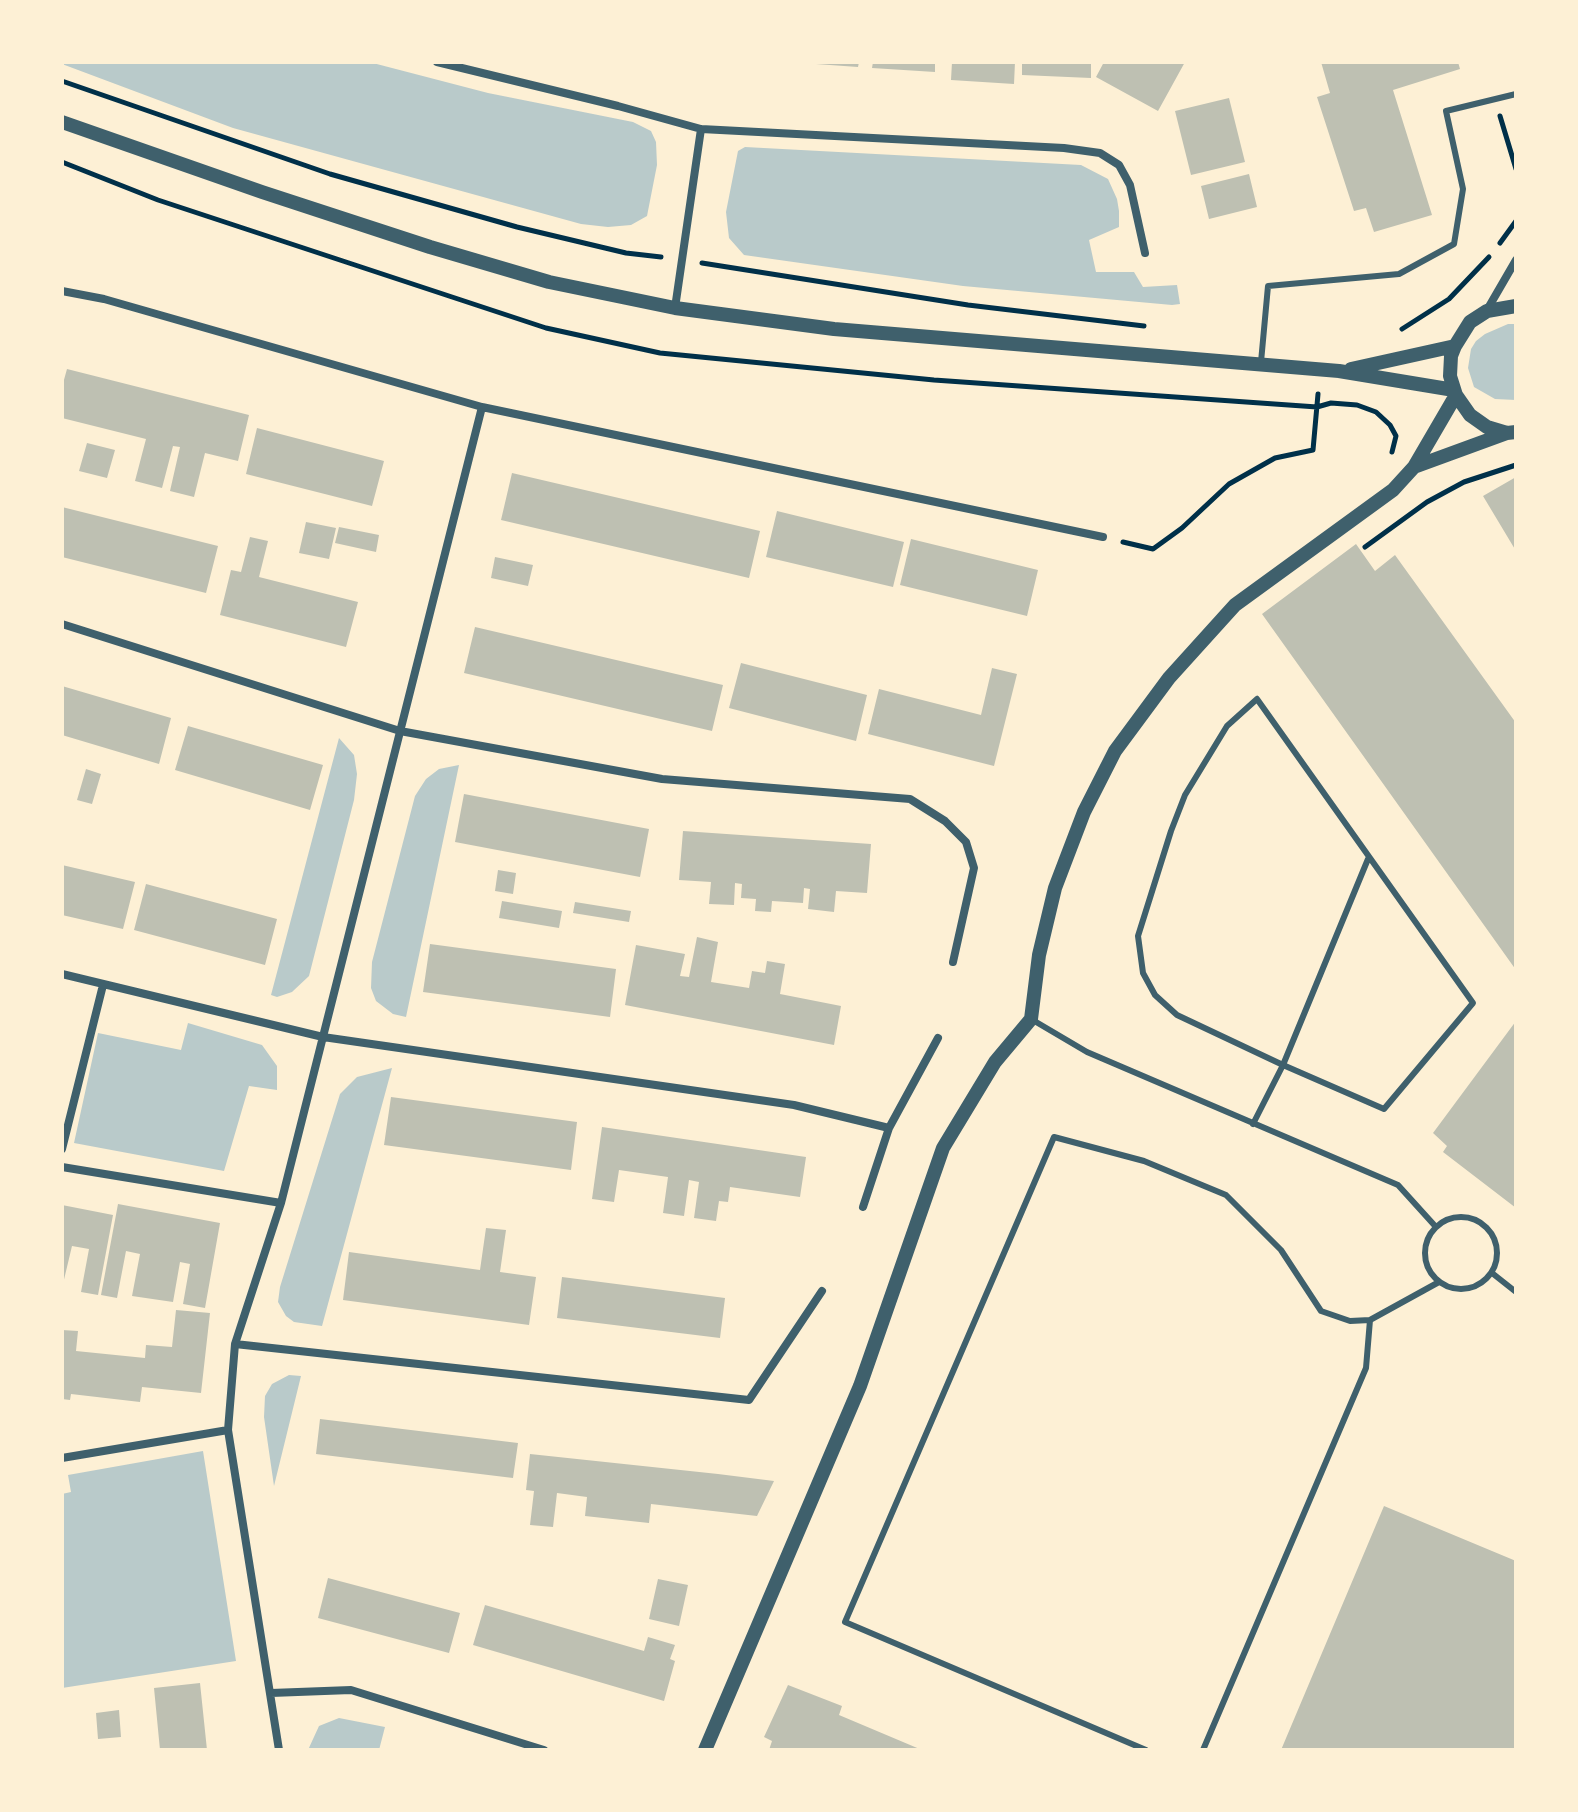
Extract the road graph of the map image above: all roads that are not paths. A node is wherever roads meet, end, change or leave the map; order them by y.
1 (437, 62) edge
2 (1516, 94) edge
3 (62, 122) edge
4 (701, 129) junction
5 (1145, 253) dead end
6 (1516, 260) edge
7 (62, 291) edge
8 (1516, 306) edge
9 (675, 308) junction
10 (1487, 311) junction
11 (1455, 346) junction
12 (1261, 366) junction
13 (1339, 371) junction
14 (1455, 392) junction
15 (482, 407) junction
16 (1512, 433) edge
17 (1414, 467) junction
18 (1103, 537) road end
19 (62, 624) edge
20 (400, 731) junction
21 (1368, 859) junction
22 (953, 962) dead end
23 (62, 974) edge
24 (103, 985) junction
25 (1031, 1019) junction
26 (323, 1037) junction
27 (938, 1038) dead end
28 (1283, 1065) junction
29 (1253, 1124) junction
30 (889, 1128) junction
31 (62, 1149) edge
32 (62, 1167) edge
33 (281, 1203) junction
34 (863, 1207) dead end
35 (1436, 1227) junction
36 (1492, 1273) junction
37 (1439, 1282) junction
38 (822, 1291) dead end
39 (1516, 1292) edge
40 (1370, 1320) junction
41 (235, 1344) junction
42 (228, 1430) junction
43 (62, 1458) edge
44 (271, 1693) junction
45 (279, 1750) edge
46 (544, 1750) edge
47 (705, 1750) edge
48 (1146, 1750) edge
49 (1203, 1750) edge

1 - 4 street
2 - 12 lane
3 - 9 street
4 - 5 street
4 - 9 street
6 - 10 street
7 - 15 street
8 - 10 street
9 - 12 street
10 - 11 street
11 - 13 street
11 - 14 street
12 - 13 street
13 - 14 street
14 - 16 street
14 - 17 street
15 - 18 street
15 - 20 street
16 - 17 street
17 - 25 street
19 - 20 street
20 - 22 street
20 - 26 street
21 - 28 lane
21 - 28 lane
21 - 28 lane
23 - 24 street
24 - 26 street
24 - 31 street
25 - 29 lane
25 - 47 street
26 - 30 street
26 - 33 street
27 - 30 street
28 - 29 lane
29 - 35 lane
30 - 34 street
32 - 33 street
33 - 41 street
35 - 36 lane
35 - 37 lane
36 - 37 lane
36 - 39 lane
37 - 40 lane
38 - 41 street
40 - 48 lane
40 - 49 lane
41 - 42 street
42 - 43 street
42 - 44 street
44 - 45 street
44 - 46 street

